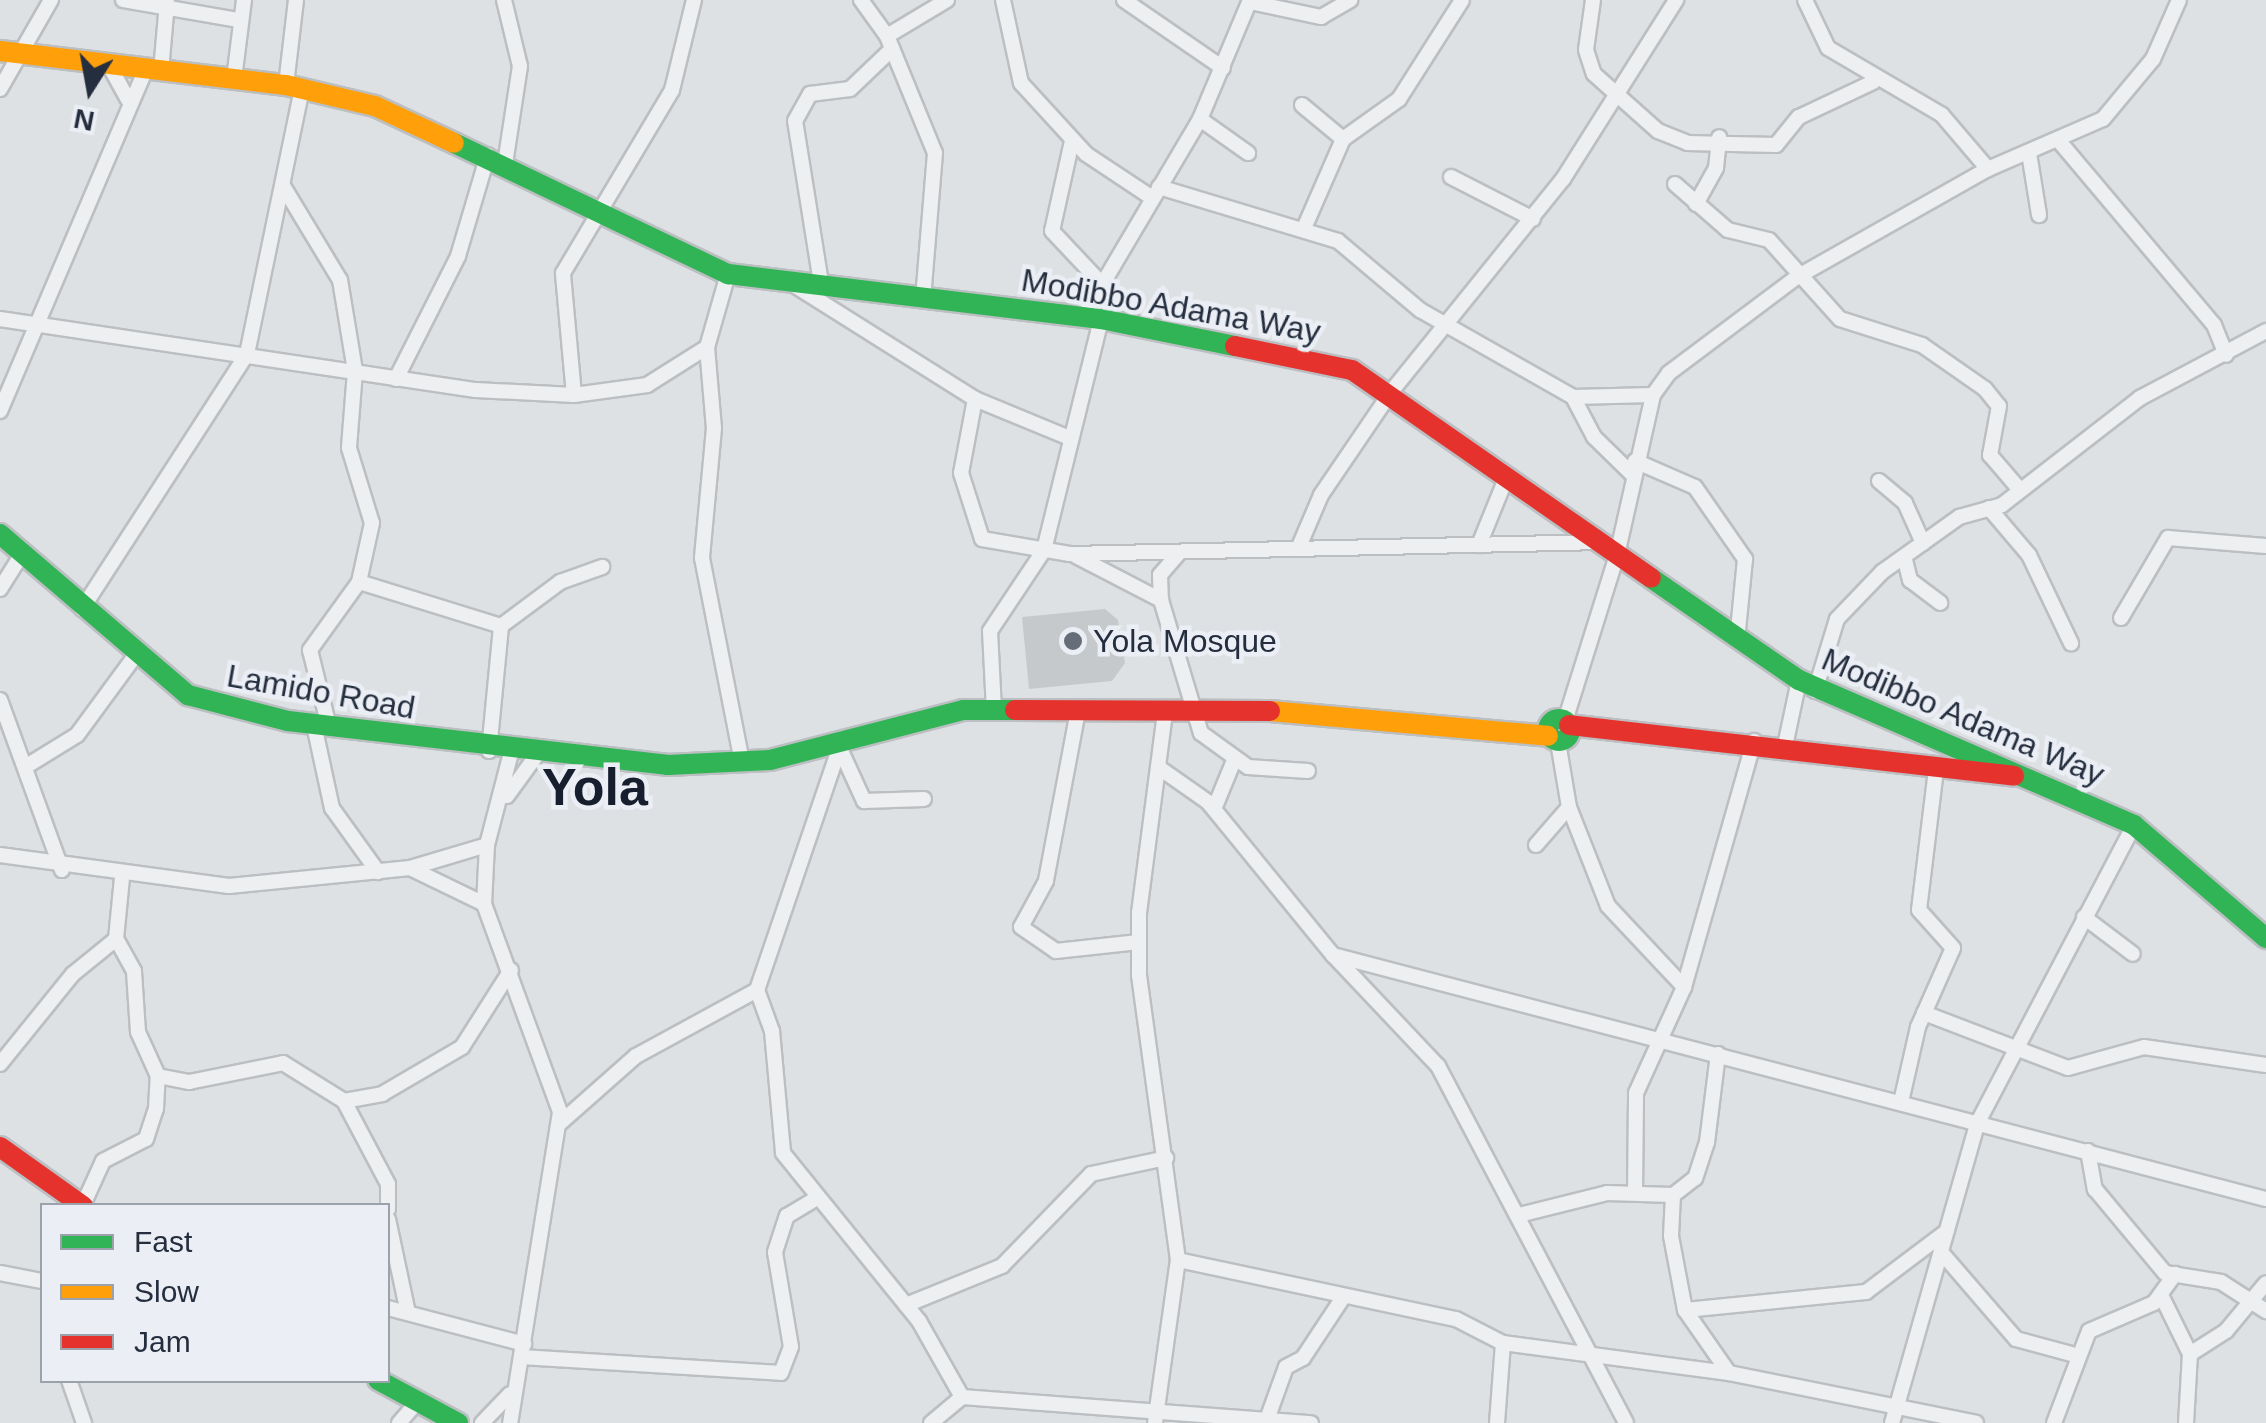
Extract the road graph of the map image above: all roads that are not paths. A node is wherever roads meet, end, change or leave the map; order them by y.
1 (52, 0) edge
2 (123, 0) edge
3 (244, 0) edge
4 (296, 0) edge
5 (504, 0) edge
6 (694, 0) edge
7 (861, 0) edge
8 (947, 0) edge
9 (1003, 0) edge
10 (1124, 0) edge
11 (1350, 0) edge
12 (1462, 0) edge
13 (1594, 0) edge
14 (1676, 0) edge
15 (1804, 0) edge
16 (2178, 0) edge
17 (1250, 1) edge
18 (167, 4) edge
19 (214, 7) edge
20 (239, 20) junction
21 (890, 43) junction
22 (0, 51) edge
23 (22, 54) junction
24 (110, 67) junction
25 (1224, 68) junction
26 (153, 71) junction
27 (234, 80) junction
28 (1873, 82) junction
29 (294, 87) junction
30 (0, 89) edge
31 (128, 100) junction
32 (1619, 100) junction
33 (1302, 105) dead end
34 (1200, 119) junction
35 (1719, 137) junction
36 (1342, 139) junction
37 (1072, 141) junction
38 (2059, 141) junction
39 (2030, 152) junction
40 (1248, 153) dead end
41 (496, 160) junction
42 (1988, 169) junction
43 (1451, 177) dead end
44 (1675, 184) dead end
45 (284, 186) junction
46 (1155, 192) junction
47 (1696, 204) junction
48 (596, 210) junction
49 (2039, 216) dead end
50 (1532, 219) junction
51 (1305, 226) junction
52 (728, 274) junction
53 (1797, 278) junction
54 (1100, 282) junction
55 (794, 285) junction
56 (822, 288) junction
57 (923, 298) junction
58 (0, 318) edge
59 (1092, 318) junction
60 (38, 324) junction
61 (1447, 326) junction
62 (2266, 332) edge
63 (707, 347) junction
64 (248, 354) junction
65 (2226, 355) junction
66 (355, 371) junction
67 (396, 379) junction
68 (1391, 392) junction
69 (574, 395) junction
70 (1653, 395) junction
71 (1573, 397) junction
72 (976, 399) junction
73 (0, 411) edge
74 (1067, 437) junction
75 (1634, 468) junction
76 (1507, 476) junction
77 (1880, 481) dead end
78 (2020, 490) junction
79 (1989, 508) junction
80 (0, 534) edge
81 (1923, 542) junction
82 (1479, 545) junction
83 (2266, 546) edge
84 (1610, 548) junction
85 (1298, 549) junction
86 (1044, 550) junction
87 (1179, 552) junction
88 (22, 554) junction
89 (1070, 554) junction
90 (1905, 560) junction
91 (602, 567) dead end
92 (358, 582) junction
93 (0, 589) edge
94 (1160, 600) junction
95 (1940, 602) dead end
96 (82, 609) junction
97 (2121, 618) dead end
98 (502, 626) junction
99 (1737, 640) junction
100 (2071, 643) dead end
101 (135, 656) junction
102 (1807, 686) junction
103 (0, 700) edge
104 (994, 710) junction
105 (1078, 711) junction
106 (1166, 712) junction
107 (1192, 712) junction
108 (322, 726) junction
109 (1560, 731) junction
110 (1754, 741) junction
111 (842, 746) junction
112 (1786, 746) junction
113 (489, 751) junction
114 (511, 753) junction
115 (536, 756) junction
116 (1235, 758) junction
117 (742, 761) junction
118 (25, 767) junction
119 (1158, 767) junction
120 (1936, 770) junction
121 (1308, 771) dead end
122 (2031, 777) junction
123 (506, 796) junction
124 (924, 799) dead end
125 (1569, 807) junction
126 (1214, 809) junction
127 (2134, 825) junction
128 (486, 845) junction
129 (1536, 845) dead end
130 (0, 856) edge
131 (410, 868) junction
132 (62, 870) junction
133 (378, 872) junction
134 (122, 878) junction
135 (484, 904) junction
136 (2084, 917) junction
137 (2266, 938) edge
138 (116, 939) junction
139 (1139, 942) junction
140 (2133, 954) dead end
141 (1333, 955) junction
142 (511, 970) junction
143 (1684, 986) junction
144 (756, 990) junction
145 (1924, 1013) junction
146 (1662, 1038) junction
147 (2013, 1051) junction
148 (1718, 1054) junction
149 (0, 1064) edge
150 (2266, 1066) edge
151 (158, 1076) junction
152 (344, 1101) junction
153 (1901, 1102) junction
154 (1978, 1122) junction
155 (560, 1123) junction
156 (0, 1147) edge
157 (2088, 1152) junction
158 (1166, 1158) junction
159 (1636, 1194) junction
160 (1672, 1195) junction
161 (815, 1199) junction
162 (2266, 1199) edge
163 (79, 1203) edge
164 (84, 1203) edge
165 (388, 1203) edge
166 (1519, 1214) junction
167 (390, 1228) edge
168 (1947, 1231) junction
169 (1941, 1252) junction
170 (1178, 1260) junction
171 (0, 1273) edge
172 (2174, 1274) junction
173 (40, 1280) edge
174 (2266, 1284) edge
175 (2162, 1296) junction
176 (1342, 1299) junction
177 (2252, 1300) junction
178 (906, 1305) junction
179 (390, 1308) edge
180 (1685, 1310) junction
181 (2266, 1310) edge
182 (408, 1313) junction
183 (1503, 1343) junction
184 (522, 1350) junction
185 (1586, 1353) junction
186 (2190, 1354) junction
187 (2079, 1356) junction
188 (1729, 1374) junction
189 (70, 1383) edge
190 (383, 1383) edge
191 (511, 1393) junction
192 (962, 1397) junction
193 (417, 1402) junction
194 (1269, 1414) junction
195 (1893, 1418) edge
196 (1156, 1420) edge
197 (84, 1423) edge
198 (398, 1423) edge
199 (458, 1423) edge
200 (482, 1423) edge
201 (510, 1423) edge
202 (932, 1423) edge
203 (1311, 1423) edge
204 (1497, 1423) edge
205 (1626, 1423) edge
206 (1976, 1423) edge
207 (2054, 1423) edge
208 (2186, 1423) edge

1 - 23 street
2 - 18 street
3 - 20 street
4 - 29 street
5 - 41 street
6 - 48 street
7 - 21 street
8 - 21 street
9 - 37 street
10 - 25 street
11 - 17 street
12 - 36 street
13 - 32 street
14 - 32 street
15 - 28 street
16 - 38 street
17 - 25 street
18 - 19 street
18 - 26 street
19 - 20 street
20 - 27 street
21 - 56 street
21 - 57 street
22 - 23 main road, Modibbo Adama Way
23 - 24 main road, Modibbo Adama Way
23 - 30 street
24 - 26 main road, Modibbo Adama Way
24 - 31 street
25 - 34 street
26 - 27 main road, Modibbo Adama Way
26 - 31 street
27 - 29 main road, Modibbo Adama Way
28 - 35 street
28 - 42 street
29 - 41 main road, Modibbo Adama Way
29 - 45 street
31 - 60 street
32 - 35 street
32 - 50 street
33 - 36 street
34 - 40 street
34 - 46 street
35 - 47 street
36 - 51 street
37 - 46 street
37 - 54 street
38 - 39 street
38 - 65 street
39 - 42 street
39 - 49 street
41 - 48 main road, Modibbo Adama Way
41 - 67 street
42 - 53 street
43 - 50 street
44 - 47 street
45 - 64 street
45 - 66 street
46 - 51 street
46 - 54 street
47 - 53 street
48 - 52 main road, Modibbo Adama Way
48 - 69 street
50 - 61 street
51 - 61 street
52 - 55 main road, Modibbo Adama Way
52 - 63 street
53 - 70 street
53 - 78 street
54 - 59 street
55 - 56 main road, Modibbo Adama Way
55 - 72 street
56 - 57 main road, Modibbo Adama Way
57 - 59 main road, Modibbo Adama Way
58 - 60 street
59 - 68 main road, Modibbo Adama Way
59 - 74 street
60 - 64 street
60 - 73 street
61 - 68 street
61 - 71 street
62 - 65 street
63 - 69 street
63 - 117 street
64 - 66 street
64 - 96 street
65 - 78 street
66 - 67 street
66 - 92 street
67 - 69 street
68 - 76 main road, Modibbo Adama Way
68 - 85 street
70 - 71 street
70 - 75 street
71 - 75 street
72 - 74 street
72 - 86 street
74 - 86 street
75 - 84 street
75 - 99 street
76 - 82 street
76 - 84 main road, Modibbo Adama Way
77 - 81 street
78 - 79 street
79 - 81 street
79 - 100 street
80 - 88 main road, Lamido Road
81 - 90 street
82 - 84 street
82 - 85 street
83 - 97 street
84 - 99 main road, Modibbo Adama Way
84 - 109 street
85 - 87 street
86 - 89 street
86 - 104 street
87 - 89 street
87 - 94 street
88 - 93 street
88 - 96 main road, Lamido Road
89 - 94 street
90 - 95 street
90 - 102 street
91 - 98 street
92 - 98 street
92 - 108 street
94 - 107 street
96 - 101 main road, Lamido Road
98 - 113 street
99 - 102 main road, Modibbo Adama Way
101 - 108 main road, Lamido Road
101 - 118 street
102 - 112 street
102 - 122 main road, Modibbo Adama Way
103 - 118 street
104 - 105 main road, Lamido Road
104 - 111 main road, Lamido Road
105 - 106 main road, Lamido Road
105 - 139 street
106 - 107 main road, Lamido Road
106 - 119 street
107 - 109 main road, Lamido Road
107 - 116 street
108 - 113 main road, Lamido Road
108 - 133 street
109 - 110 main road
109 - 125 street
110 - 112 main road
110 - 143 street
111 - 117 main road, Lamido Road
111 - 124 street
111 - 144 street
112 - 120 main road
113 - 114 main road, Lamido Road
114 - 115 main road, Lamido Road
114 - 123 street
115 - 117 main road, Lamido Road
115 - 123 street
116 - 121 street
116 - 126 street
118 - 132 street
119 - 126 street
119 - 139 street
120 - 122 main road
120 - 145 street
122 - 127 main road, Modibbo Adama Way
123 - 128 street
125 - 129 street
125 - 143 street
126 - 141 street
127 - 136 street
127 - 137 main road, Modibbo Adama Way
128 - 131 street
128 - 135 street
130 - 132 street
131 - 133 street
131 - 135 street
132 - 134 street
133 - 134 street
134 - 138 street
135 - 142 street
136 - 140 street
136 - 147 street
138 - 149 street
138 - 151 street
139 - 158 street
141 - 146 street
141 - 166 street
142 - 152 street
142 - 155 street
143 - 146 street
144 - 155 street
144 - 161 street
145 - 147 street
145 - 153 street
146 - 148 street
146 - 159 street
147 - 150 street
147 - 154 street
148 - 153 street
148 - 160 street
151 - 152 street
151 - 164 street
152 - 165 street
153 - 154 street
154 - 157 street
154 - 168 street
155 - 184 street
156 - 163 main road
157 - 162 street
157 - 172 street
158 - 170 street
158 - 178 street
159 - 160 street
159 - 166 street
160 - 180 street
161 - 178 street
161 - 184 street
166 - 185 street
167 - 182 street
168 - 169 street
168 - 180 street
169 - 187 street
169 - 195 street
170 - 176 street
170 - 196 street
171 - 173 street
172 - 175 street
172 - 177 street
174 - 177 street
175 - 186 street
175 - 187 street
176 - 183 street
176 - 194 street
177 - 181 street
177 - 186 street
178 - 192 street
179 - 182 street
180 - 188 street
182 - 184 street
183 - 185 street
183 - 204 street
184 - 191 street
185 - 188 street
185 - 205 street
186 - 208 street
187 - 207 street
188 - 195 street
189 - 197 street
190 - 193 main road
191 - 200 street
191 - 201 street
192 - 196 street
192 - 202 street
193 - 198 street
193 - 199 main road
194 - 196 street
194 - 203 street
195 - 206 street

